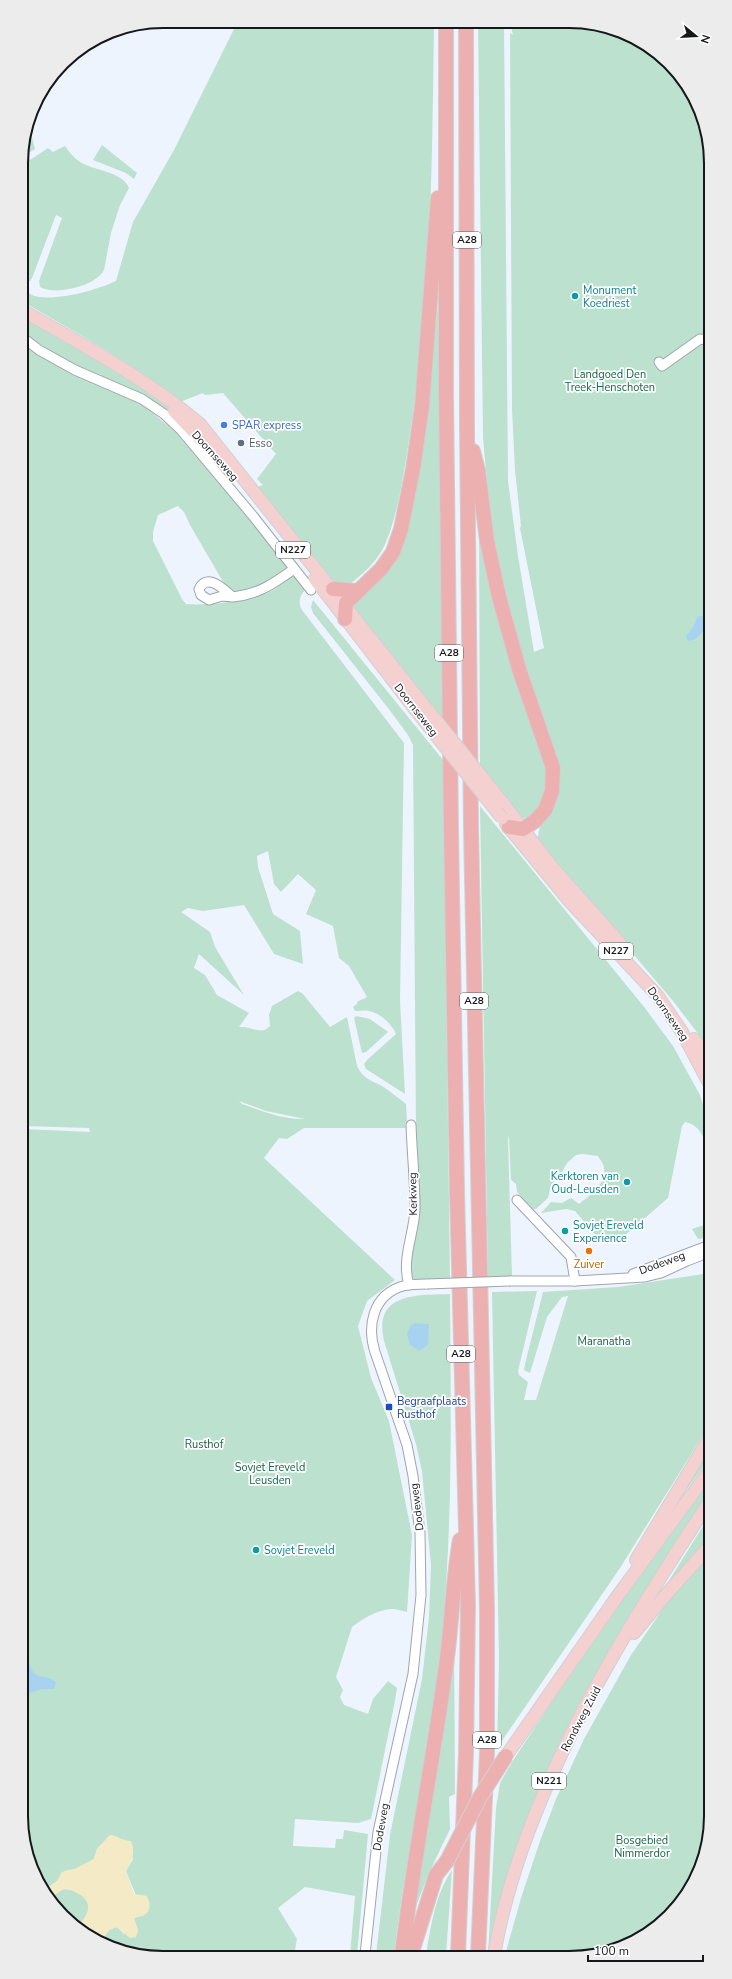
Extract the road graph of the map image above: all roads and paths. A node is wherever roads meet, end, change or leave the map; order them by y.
1 (446, 28) edge
2 (466, 28) edge
3 (446, 114) junction
4 (28, 313) edge
5 (704, 340) edge
6 (28, 342) edge
7 (100, 354) junction
8 (659, 362) dead end
9 (467, 428) junction
10 (294, 570) junction
11 (333, 589) junction
12 (311, 590) dead end
13 (357, 591) junction
14 (234, 597) dead end
15 (345, 604) junction
16 (345, 619) junction
17 (511, 824) junction
18 (704, 1052) edge
19 (704, 1074) edge
20 (411, 1125) dead end
21 (517, 1200) dead end
22 (704, 1247) edge
23 (704, 1254) edge
24 (613, 1279) junction
25 (574, 1281) junction
26 (409, 1285) junction
27 (704, 1447) edge
28 (704, 1478) edge
29 (704, 1510) edge
30 (465, 1516) junction
31 (704, 1553) edge
32 (614, 1601) junction
33 (615, 1655) junction
34 (506, 1756) joint
35 (446, 1861) junction
36 (365, 1951) edge
37 (403, 1951) edge
38 (412, 1951) edge
39 (421, 1951) edge
40 (458, 1951) edge
41 (478, 1951) edge
42 (495, 1951) edge

1 - 3 highway, A28
2 - 9 highway, A28
3 - 13 highway, A28
3 - 30 highway, A28
4 - 7 main road, Doornseweg / N227
5 - 8 street
6 - 10 street, Doornseweg
7 - 11 main road, Doornseweg / N227
7 - 16 main road, Doornseweg / N227
9 - 17 highway, A28
9 - 41 highway, A28
10 - 12 street, Doornseweg
10 - 14 street
11 - 13 highway
11 - 15 main road, Doornseweg / N227
13 - 15 highway, A28
15 - 16 highway
15 - 17 main road, Doornseweg / N227, bridge
16 - 17 main road, Doornseweg / N227, bridge
17 - 18 main road, Doornseweg / N227
17 - 19 main road, Doornseweg / N227
20 - 26 street, Kerkweg
21 - 25 street
22 - 24 street, Dodeweg
23 - 24 street, Dodeweg
24 - 25 street, Dodeweg
25 - 26 street, Dodeweg, bridge
26 - 36 street, Dodeweg
27 - 32 main road
28 - 32 main road
29 - 33 main road, Rondweg Zuid / N221
30 - 37 highway, A28
30 - 40 highway, A28
31 - 33 main road, N221
32 - 34 main road
33 - 42 main road, Rondweg Zuid / N221
34 - 35 highway, A28, bridge
35 - 38 highway, A28
35 - 39 highway, A28

